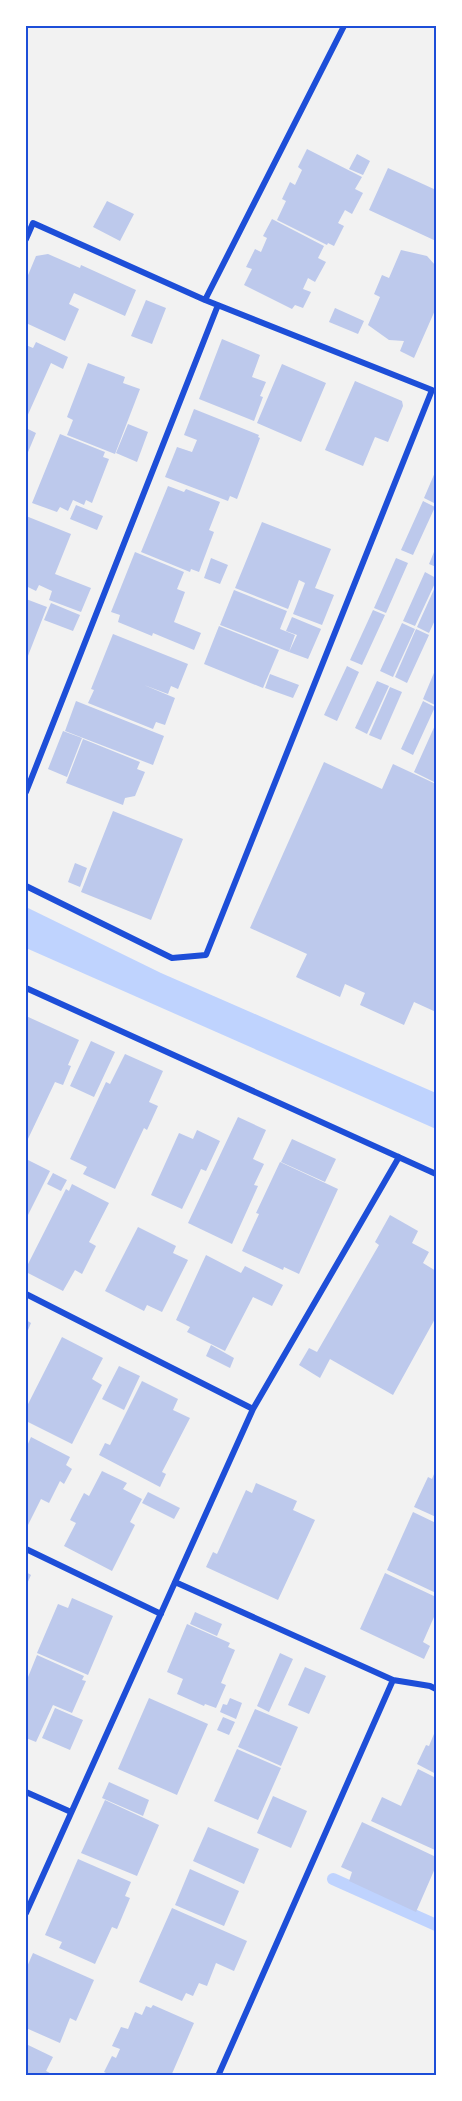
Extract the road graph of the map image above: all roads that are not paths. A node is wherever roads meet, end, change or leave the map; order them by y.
1 (344, 26) edge
2 (26, 239) edge
3 (205, 300) junction
4 (218, 305) junction
5 (26, 792) edge
6 (26, 886) edge
7 (26, 988) edge
8 (399, 1157) junction
9 (436, 1174) edge
10 (26, 1294) edge
11 (253, 1410) junction
12 (26, 1549) edge
13 (175, 1582) junction
14 (161, 1614) junction
15 (393, 1680) junction
16 (436, 1689) edge
17 (26, 1792) edge
18 (71, 1812) junction
19 (26, 1913) edge
20 (218, 2076) edge

1 - 3 street
2 - 3 street
3 - 4 street
4 - 5 street
4 - 6 street
7 - 8 street
8 - 9 street
8 - 11 street
10 - 11 street
11 - 13 street
12 - 14 street
13 - 14 street
13 - 15 street
14 - 18 street
15 - 16 street
15 - 20 street
17 - 18 street
18 - 19 street

